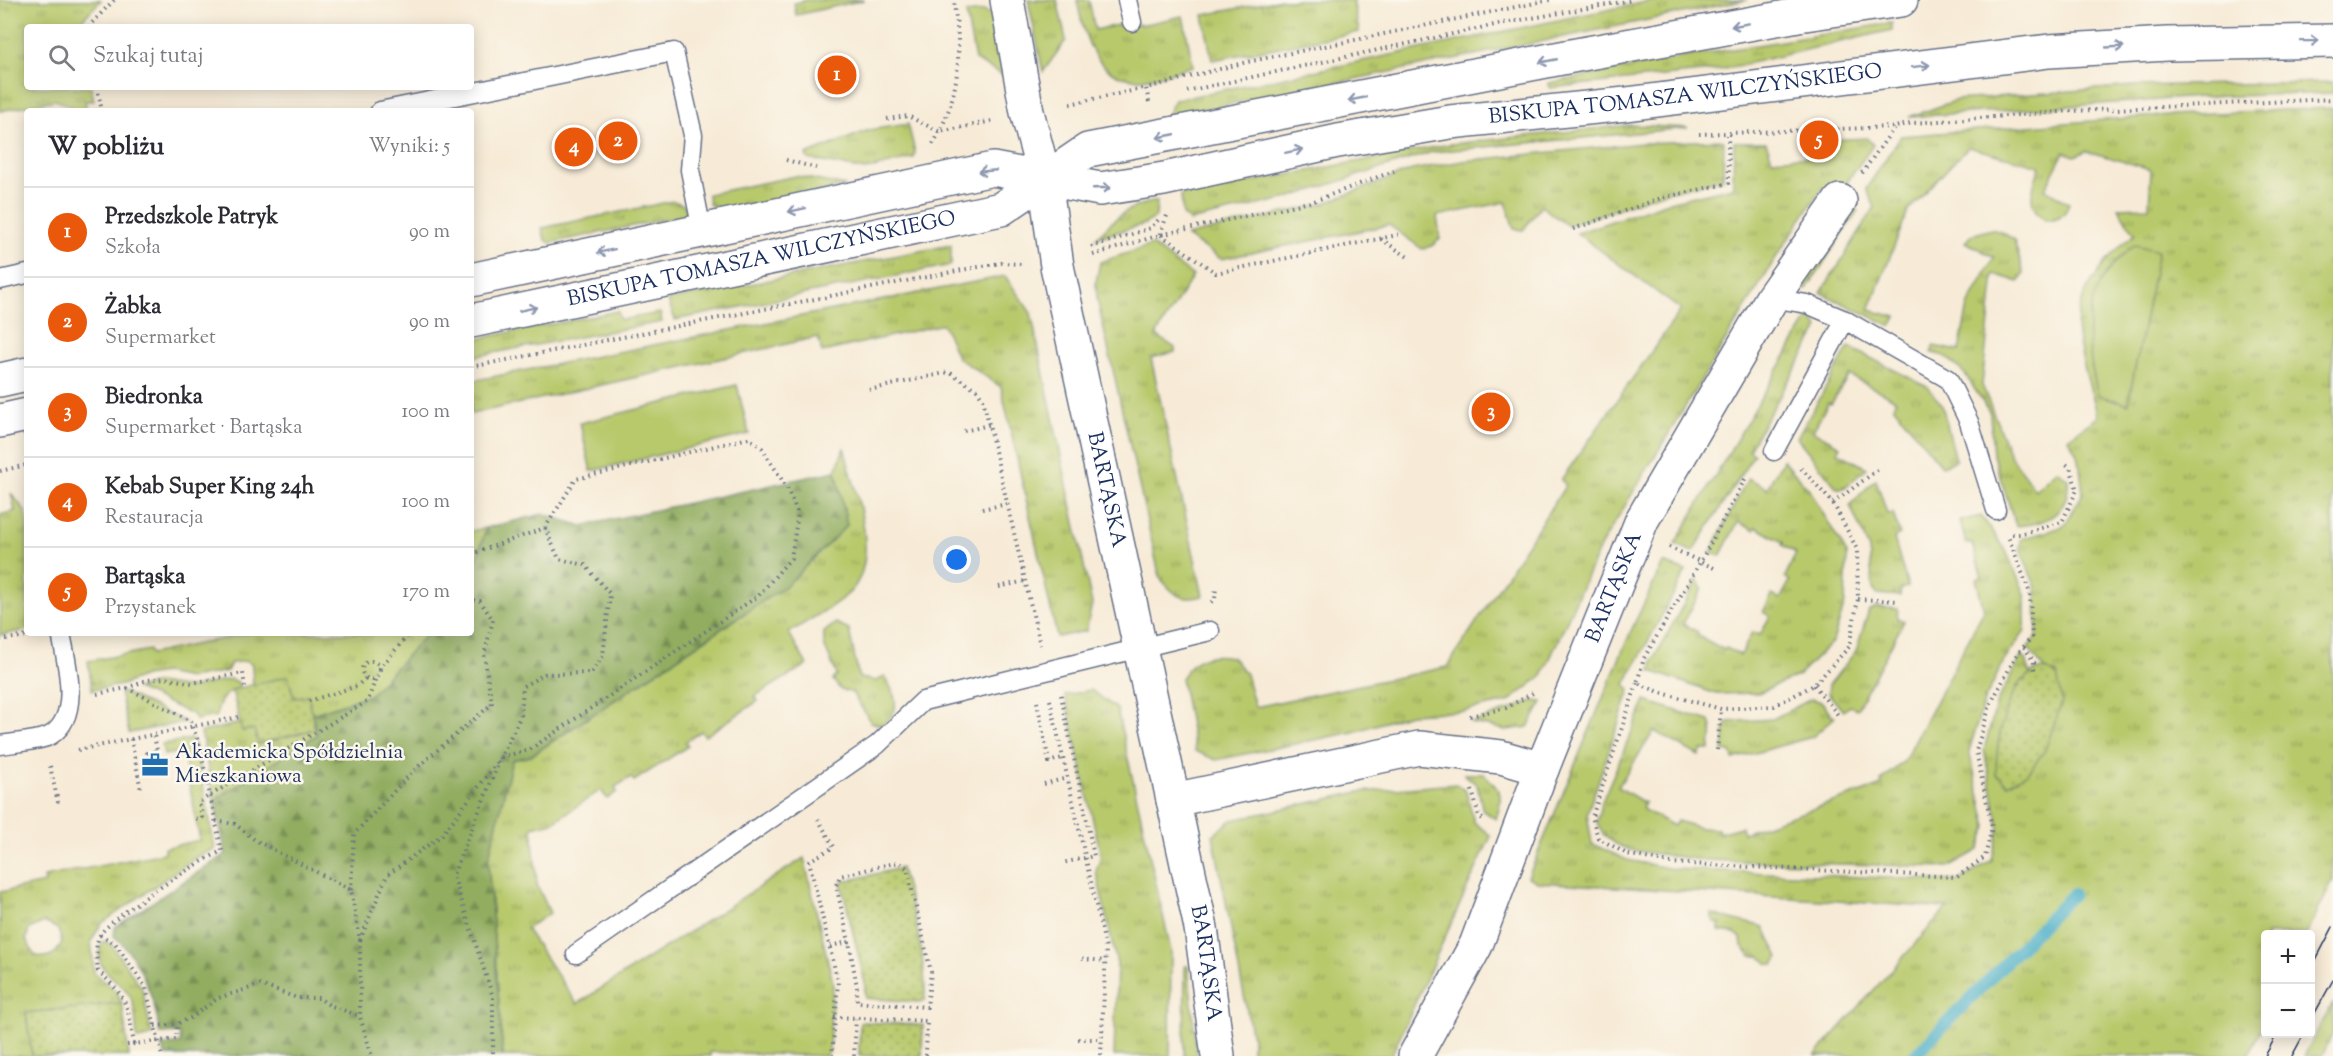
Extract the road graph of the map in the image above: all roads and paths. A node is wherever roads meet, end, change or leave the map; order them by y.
1 (114, 0) edge
2 (953, 0) edge
3 (1007, 0) edge
4 (1127, 0) edge
5 (1550, 0) edge
6 (1633, 0) edge
7 (1901, 0) edge
8 (1132, 21) dead end
9 (91, 24) edge
10 (2333, 41) edge
11 (1281, 69) dead end
12 (1146, 88) junction
13 (98, 90) edge
14 (2333, 99) edge
15 (1070, 104) dead end
16 (101, 108) edge
17 (395, 108) edge
18 (1151, 112) dead end
19 (887, 119) dead end
20 (996, 120) dead end
21 (1895, 127) junction
22 (940, 132) junction
23 (929, 150) dead end
24 (786, 160) dead end
25 (818, 169) dead end
26 (1396, 170) dead end
27 (1045, 180) junction
28 (1840, 201) joint
29 (1160, 208) dead end
30 (1573, 230) dead end
31 (702, 231) junction
32 (1160, 234) junction
33 (1402, 234) dead end
34 (1381, 238) junction
35 (1094, 247) dead end
36 (1093, 255) dead end
37 (1408, 257) dead end
38 (1014, 266) dead end
39 (24, 275) edge
40 (474, 279) edge
41 (0, 280) edge
42 (1772, 298) junction
43 (474, 320) edge
44 (1845, 320) junction
45 (474, 366) edge
46 (24, 375) edge
47 (0, 380) edge
48 (868, 390) dead end
49 (24, 416) edge
50 (0, 421) edge
51 (989, 425) junction
52 (964, 431) dead end
53 (1776, 447) joint
54 (2066, 464) dead end
55 (24, 466) edge
56 (1880, 468) dead end
57 (0, 471) edge
58 (1744, 479) dead end
59 (1833, 503) junction
60 (1007, 504) junction
61 (982, 509) dead end
62 (1996, 510) dead end
63 (545, 528) junction
64 (1664, 543) dead end
65 (474, 553) edge
66 (1701, 561) junction
67 (1714, 568) dead end
68 (1025, 581) junction
69 (999, 587) dead end
70 (1858, 599) junction
71 (474, 600) edge
72 (1899, 601) dead end
73 (1210, 631) dead end
74 (25, 636) edge
75 (62, 636) edge
76 (407, 636) edge
77 (0, 640) edge
78 (2024, 646) junction
79 (1040, 648) dead end
80 (1139, 648) junction
81 (379, 669) junction
82 (2034, 671) dead end
83 (376, 677) junction
84 (366, 678) junction
85 (1637, 683) junction
86 (1814, 685) junction
87 (245, 687) dead end
88 (1059, 690) dead end
89 (1048, 692) dead end
90 (1536, 692) dead end
91 (1035, 695) dead end
92 (309, 700) dead end
93 (1721, 709) junction
94 (1838, 715) dead end
95 (239, 717) dead end
96 (1464, 717) dead end
97 (192, 728) junction
98 (154, 735) junction
99 (131, 739) junction
100 (105, 744) dead end
101 (0, 745) edge
102 (1717, 750) dead end
103 (48, 756) dead end
104 (501, 757) junction
105 (1062, 758) junction
106 (148, 759) dead end
107 (1542, 769) junction
108 (1067, 778) junction
109 (1044, 784) dead end
110 (141, 790) dead end
111 (804, 795) junction
112 (210, 796) junction
113 (1173, 800) junction
114 (59, 807) dead end
115 (196, 819) dead end
116 (216, 821) junction
117 (1085, 858) junction
118 (1062, 863) dead end
119 (351, 890) junction
120 (100, 935) junction
121 (360, 940) junction
122 (849, 942) junction
123 (830, 946) junction
124 (576, 954) dead end
125 (1082, 959) dead end
126 (1106, 961) junction
127 (360, 1017) junction
128 (834, 1017) junction
129 (856, 1017) junction
130 (177, 1024) junction
131 (155, 1026) junction
132 (1078, 1039) dead end
133 (1101, 1040) junction
134 (158, 1041) junction
135 (134, 1044) junction
136 (128, 1045) dead end
137 (162, 1056) edge
138 (372, 1056) edge
139 (493, 1056) edge
140 (832, 1056) edge
141 (854, 1056) edge
142 (926, 1056) edge
143 (1101, 1056) edge
144 (1218, 1056) edge
145 (1415, 1056) edge

1 - 9 path
2 - 22 path
3 - 27 street, BARTĄSKA
4 - 8 lane
5 - 12 path
6 - 11 path
7 -> 27 street, BISKUPA TOMASZA WILCZYŃSKIEGO
27 -> 10 street, BISKUPA TOMASZA WILCZYŃSKIEGO
12 - 15 path
12 - 18 path
13 - 16 path
14 - 21 path
17 - 31 lane
19 - 22 path
20 - 22 path
21 - 28 path
21 - 30 path
22 - 23 path
24 - 25 path
26 - 32 path
27 -> 31 street, BISKUPA TOMASZA WILCZYŃSKIEGO
43 -> 27 street, BISKUPA TOMASZA WILCZYŃSKIEGO
27 - 80 street, BARTĄSKA
28 - 42 street, BARTĄSKA
29 - 35 path
31 -> 40 street, BISKUPA TOMASZA WILCZYŃSKIEGO
32 - 34 path
32 - 36 path
33 - 34 path
34 - 37 path
38 - 45 path
39 - 41 lane
42 - 44 lane
42 - 107 street, BARTĄSKA
44 - 53 lane
44 - 62 lane
46 - 47 street
48 - 51 path
49 - 50 street
51 - 52 path
51 - 60 path
53 - 59 path
54 - 78 path
55 - 57 path
56 - 59 path
58 - 66 path
59 - 70 path
60 - 61 path
60 - 68 path
63 - 65 path
63 - 104 path
63 - 104 path
64 - 66 path
66 - 67 path
66 - 85 path
68 - 69 path
68 - 79 path
70 - 72 path
70 - 86 path
71 - 119 path
73 - 80 lane
74 - 77 path
75 - 101 lane
76 - 81 path
78 - 82 path
78 - 85 path
80 - 111 lane
80 - 113 street, BARTĄSKA
81 - 83 path
81 - 84 path
83 - 84 path
83 - 112 path
84 - 92 path
85 - 93 path
86 - 93 path
86 - 94 path
87 - 97 path
88 - 117 path
89 - 105 path
90 - 96 path
91 - 105 path
93 - 102 path
95 - 97 path
97 - 98 path
97 - 112 path
98 - 99 path
98 - 106 path
99 - 100 path
99 - 110 path
103 - 114 path
104 - 121 path
104 - 139 path
105 - 108 path
107 - 113 street
107 - 145 street, BARTĄSKA
108 - 109 path
108 - 117 path
111 - 123 path
111 - 124 lane
112 - 115 path
112 - 116 path
113 - 144 street, BARTĄSKA
116 - 119 path
116 - 120 path
117 - 118 path
117 - 126 path
119 - 121 path
120 - 131 path
120 - 135 path
121 - 127 path
122 - 122 path
122 - 123 path
123 - 128 path
125 - 126 path
126 - 133 path
127 - 130 path
127 - 138 path
128 - 129 path
128 - 140 path
129 - 141 path
129 - 142 path
130 - 131 path
130 - 134 path
131 - 134 path
132 - 133 path
133 - 143 path
134 - 135 path
134 - 137 path
135 - 136 path

